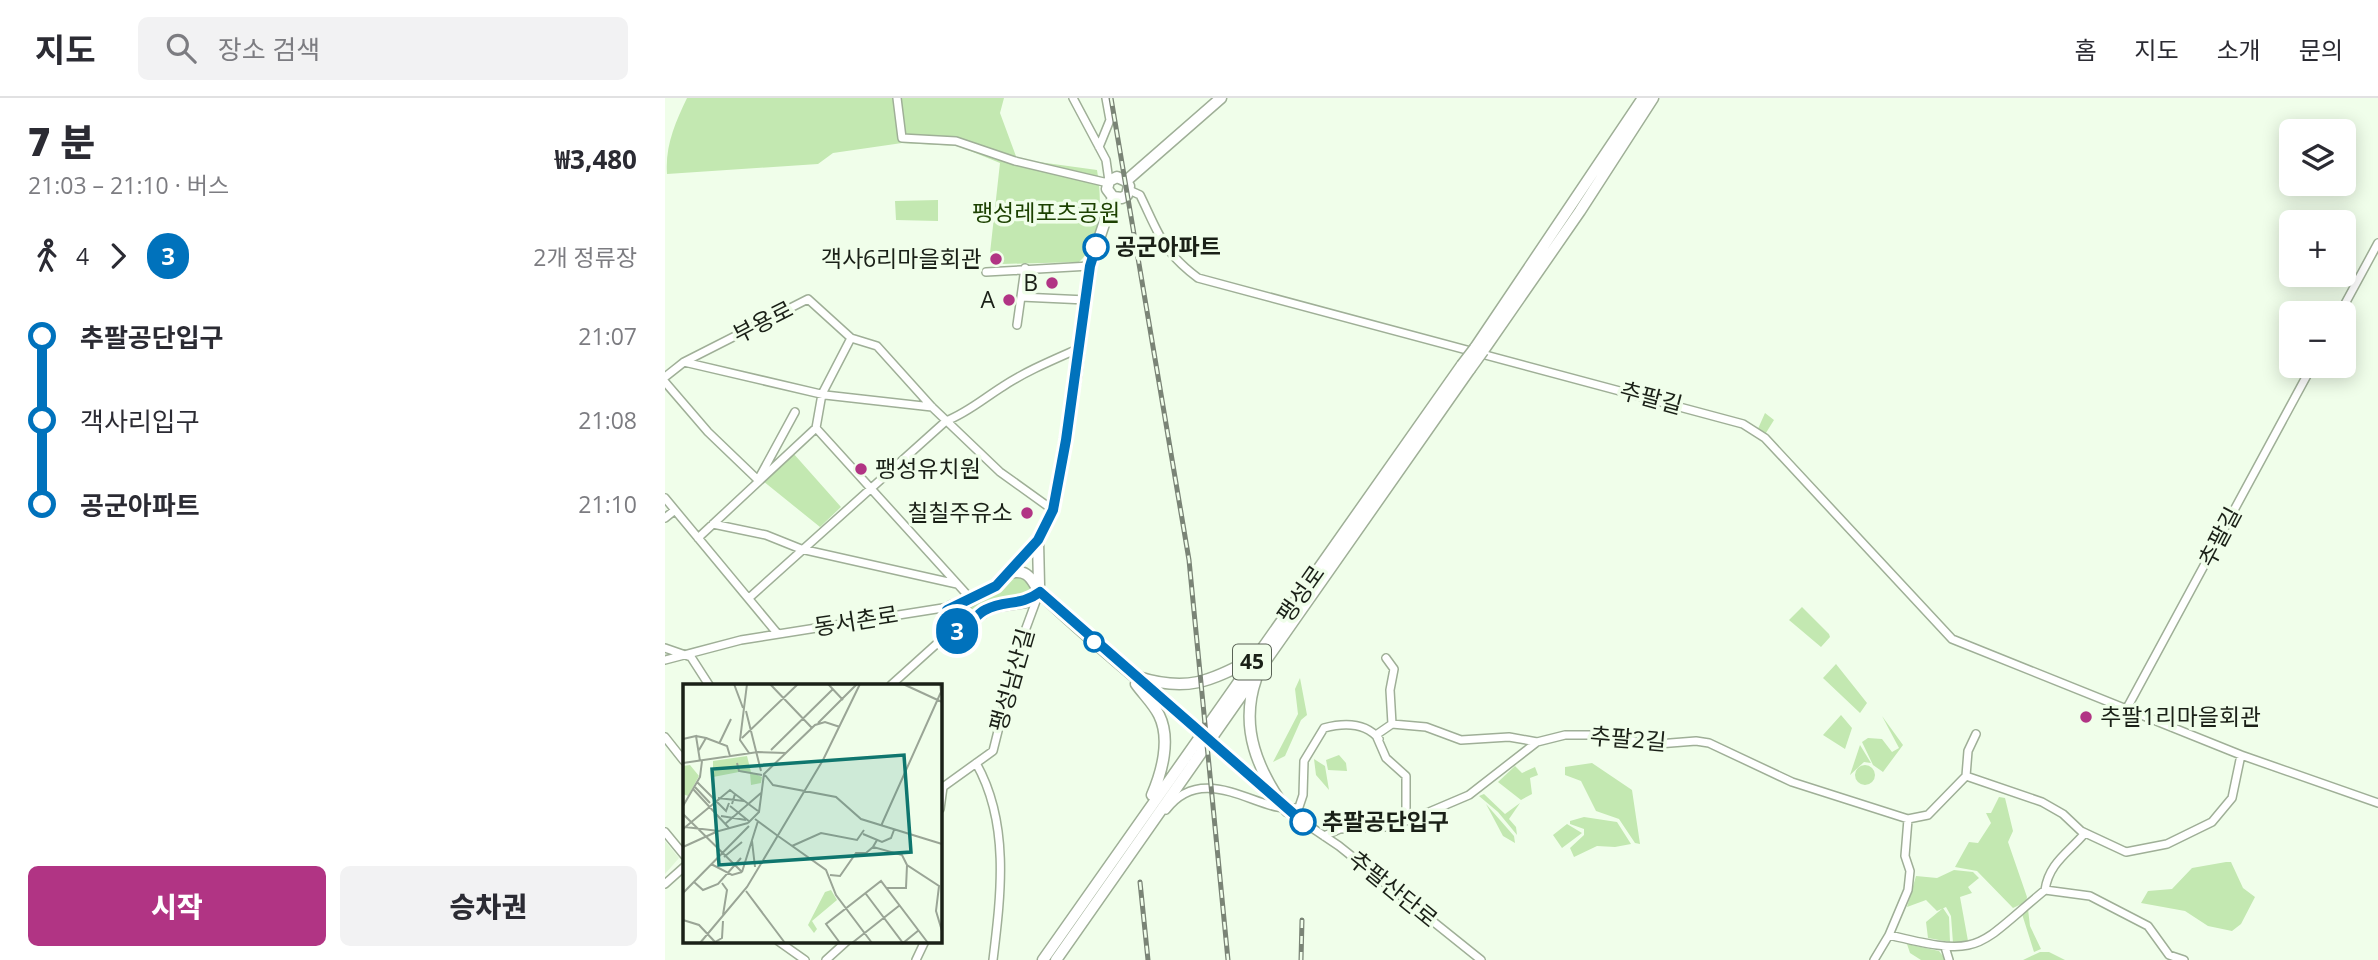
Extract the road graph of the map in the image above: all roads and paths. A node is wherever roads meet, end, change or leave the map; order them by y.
1 (897, 98) edge
2 (1073, 98) edge
3 (1106, 98) edge
4 (1221, 98) edge
5 (1643, 98) edge
6 (1653, 98) edge
7 (1099, 147) junction
8 (1109, 182) junction
9 (1127, 185) junction
10 (1113, 197) junction
11 (2378, 243) edge
12 (1090, 266) junction
13 (1025, 268) junction
14 (986, 272) dead end
15 (1021, 297) junction
16 (1086, 300) junction
17 (2347, 301) edge
18 (1017, 325) dead end
19 (851, 338) junction
20 (1080, 348) junction
21 (1479, 350) junction
22 (684, 362) junction
23 (2306, 378) edge
24 (665, 379) edge
25 (822, 394) junction
26 (932, 407) junction
27 (795, 412) dead end
28 (946, 421) junction
29 (816, 428) junction
30 (758, 480) junction
31 (869, 488) junction
32 (665, 498) edge
33 (675, 510) junction
34 (1053, 510) junction
35 (665, 518) edge
36 (713, 524) junction
37 (698, 538) junction
38 (1038, 540) junction
39 (801, 549) junction
40 (1009, 572) junction
41 (958, 585) junction
42 (1040, 592) junction
43 (749, 598) junction
44 (972, 600) junction
45 (951, 606) junction
46 (952, 630) junction
47 (777, 633) junction
48 (665, 648) edge
49 (684, 653) junction
50 (1386, 658) dead end
51 (665, 660) edge
52 (1259, 662) junction
53 (1131, 674) junction
54 (708, 684) edge
55 (892, 684) edge
56 (2127, 708) junction
57 (1392, 724) junction
58 (1976, 734) dead end
59 (1205, 736) junction
60 (665, 737) edge
61 (1379, 739) junction
62 (1537, 742) junction
63 (2241, 755) junction
64 (683, 760) edge
65 (976, 762) junction
66 (1966, 776) junction
67 (941, 786) edge
68 (2378, 803) edge
69 (1287, 811) junction
70 (1908, 819) junction
71 (1406, 821) junction
72 (1137, 823) junction
73 (1149, 825) junction
74 (665, 832) edge
75 (2085, 833) junction
76 (1324, 836) junction
77 (683, 854) edge
78 (683, 868) edge
79 (665, 884) edge
80 (2045, 890) junction
81 (1889, 934) junction
82 (779, 942) edge
83 (846, 942) edge
84 (925, 942) edge
85 (1945, 947) junction
86 (805, 960) edge
87 (826, 960) edge
88 (916, 960) edge
89 (993, 960) edge
90 (1043, 960) edge
91 (1056, 960) edge
92 (1481, 960) edge
93 (1874, 960) edge
94 (1949, 960) edge
95 (2184, 960) edge

1 - 8 street
2 - 7 street
3 - 7 street
4 - 9 main road
5 - 21 main road, 45
6 - 21 main road, 45
7 - 8 street
8 - 9 main road
8 - 10 main road
9 - 10 main road
9 - 56 street, 추팔길
10 - 12 main road, 동서촌로
11 - 17 street
12 - 13 street
12 - 16 main road, 동서촌로
13 - 14 street
13 - 15 street
15 - 16 street
15 - 18 street
16 - 20 main road, 동서촌로
19 - 22 street, 부용로
19 - 25 street
19 - 26 street
20 - 28 street
20 - 34 main road, 동서촌로
21 - 52 main road, 팽성로 / 45, bridge
22 - 24 street, 부용로
22 - 25 street, 부용로
23 - 56 street, 추팔길
24 - 30 street
25 - 26 street, 부용로
25 - 29 street
26 - 28 street
27 - 30 street
28 - 31 street
28 - 34 street
29 - 30 street
29 - 31 street
30 - 36 street
31 - 39 street
31 - 41 street
32 - 33 street
33 - 35 street
33 - 37 street
34 - 38 main road, 동서촌로
36 - 37 street
36 - 39 street
37 - 43 street
38 - 40 main road, 동서촌로
38 - 42 main road
39 - 41 street
39 - 43 street
40 - 42 main road
40 - 44 main road, 동서촌로
41 - 44 street
42 - 46 main road
42 - 53 main road
42 - 65 street, 팽성남산길
43 - 47 street
44 - 45 main road, 동서촌로
45 - 46 main road
45 - 47 street, 동서촌로
46 - 55 street
47 - 49 street, 동서촌로
48 - 49 street, 동서촌로
49 - 51 street
49 - 54 street
50 - 57 street
52 - 53 main road
52 - 59 main road, 팽성로 / 45
52 - 69 main road
53 - 59 main road
53 - 72 main road
56 - 63 street, 추팔길
57 - 61 street
57 - 62 street
58 - 66 street
59 - 69 street, 추팔산단로
59 - 72 main road, 팽성로 / 45
59 - 73 main road, 팽성로 / 45
60 - 64 street
61 - 69 street
61 - 71 street
62 - 70 street, 추팔2길
62 - 71 street, 추팔2길
63 - 68 street, 추팔길
63 - 75 street
65 - 67 street, 팽성남산길
65 - 89 street
66 - 70 street
66 - 75 street
69 - 73 street
69 - 76 street, 추팔산단로
70 - 81 street
71 - 76 street, 추팔2길
72 - 90 main road, 팽성로 / 45
73 - 91 main road, 팽성로 / 45
74 - 77 street
75 - 80 street
76 - 92 street, 추팔산단로
78 - 79 street
80 - 85 street
80 - 95 street
81 - 85 street
81 - 93 street
82 - 86 street
83 - 87 street
84 - 88 street
85 - 94 street

